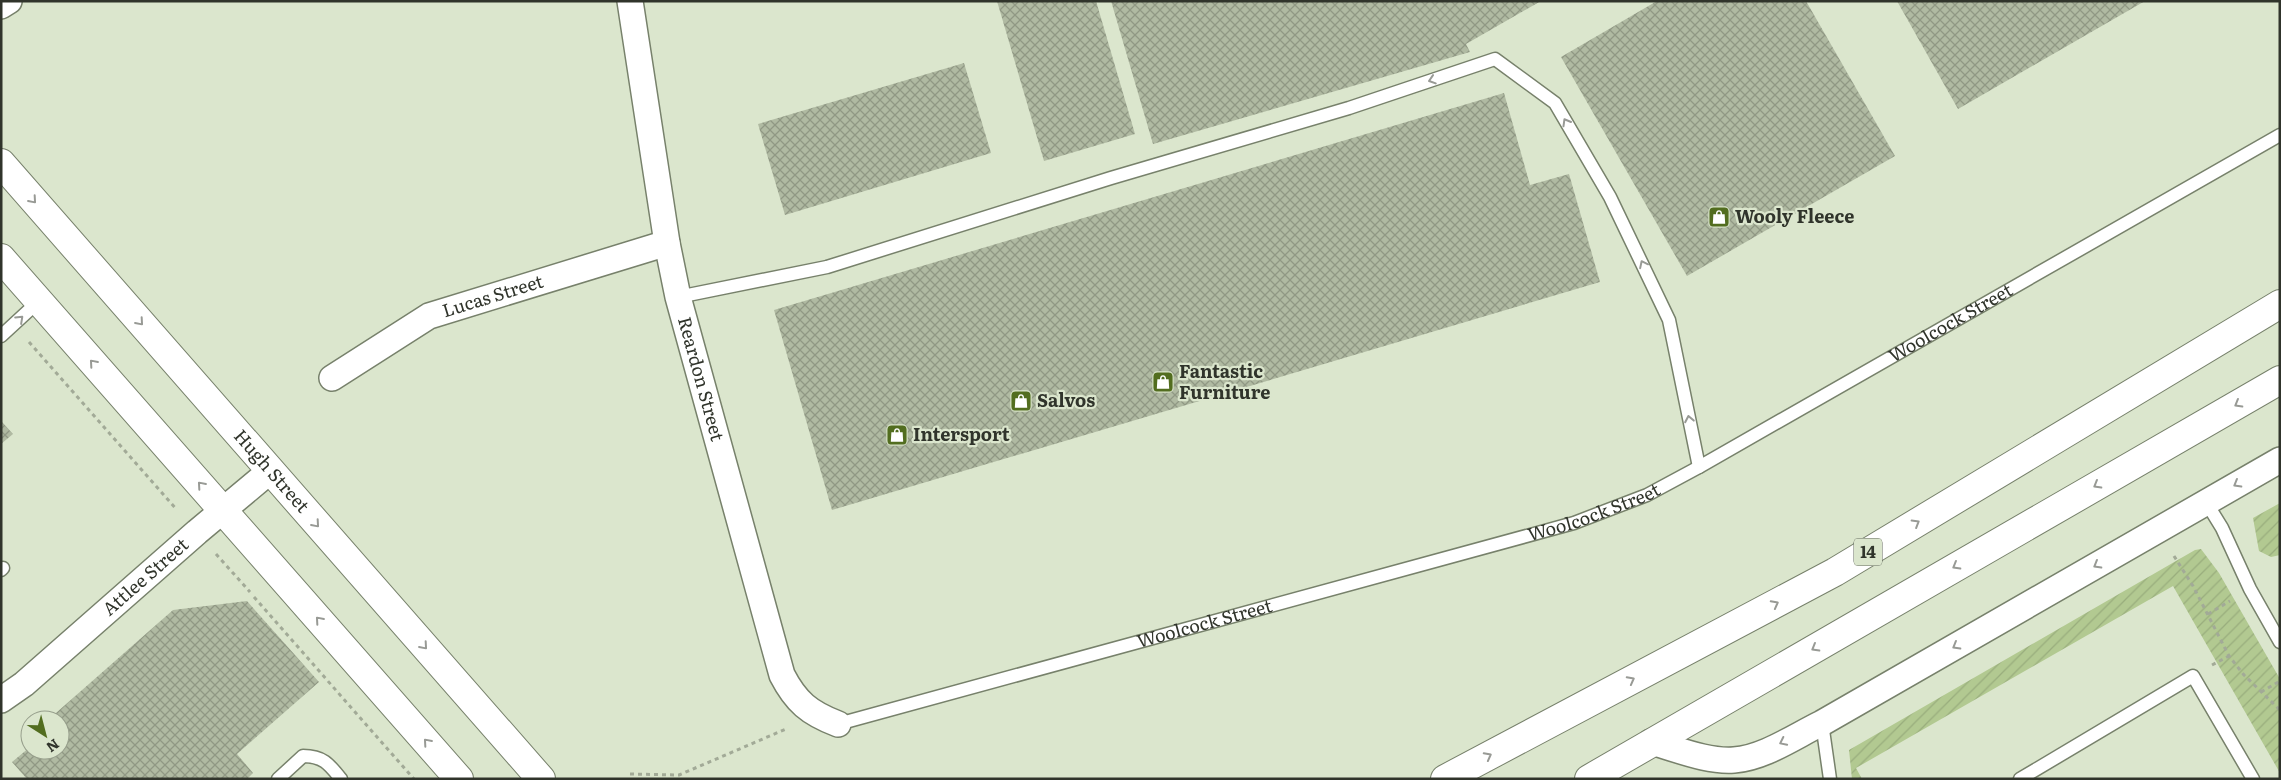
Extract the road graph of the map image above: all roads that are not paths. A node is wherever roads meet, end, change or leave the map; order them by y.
1 (9, 1) edge
2 (630, 1) edge
3 (1, 6) edge
4 (2280, 136) edge
5 (1, 163) edge
6 (667, 243) junction
7 (1, 258) edge
8 (678, 297) junction
9 (39, 301) junction
10 (2280, 304) edge
11 (1, 336) edge
12 (332, 378) dead end
13 (2280, 380) edge
14 (2280, 460) edge
15 (1699, 467) junction
16 (270, 471) junction
17 (2206, 502) junction
18 (222, 510) junction
19 (2280, 642) edge
20 (24, 684) junction
21 (1, 700) edge
22 (1, 712) edge
23 (827, 720) joint
24 (1822, 723) junction
25 (1651, 742) junction
26 (278, 779) edge
27 (341, 779) edge
28 (459, 779) edge
29 (541, 779) edge
30 (1445, 779) edge
31 (1589, 779) edge
32 (1830, 779) edge
33 (2020, 779) edge
34 (2253, 779) edge

1 - 3 street
2 - 6 street, Reardon Street
4 - 15 lane, Woolcock Street
5 -> 16 main road, Hugh Street
6 - 8 street, Reardon Street
6 - 12 street, Lucas Street
7 - 9 main road
15 -> 8 lane
8 - 23 street, Reardon Street
11 -> 9 lane
18 -> 9 main road
30 -> 10 main road, 14
13 -> 25 main road
14 -> 17 street
15 - 23 lane, Woolcock Street
16 - 18 street, Attlee Street
16 -> 29 main road, Hugh Street
17 - 19 lane
17 -> 24 street
18 - 20 street, Attlee Street
28 -> 18 main road
20 - 21 street, Attlee Street
20 - 22 street, Attlee Street
24 -> 25 street
24 - 32 lane
25 - 31 main road
26 - 27 lane
33 - 34 lane

